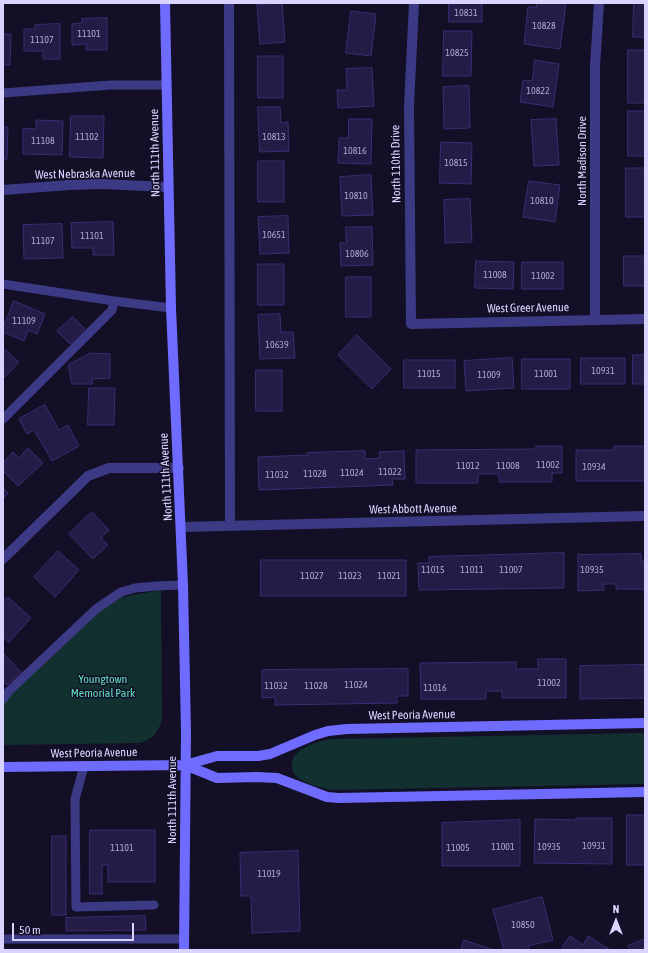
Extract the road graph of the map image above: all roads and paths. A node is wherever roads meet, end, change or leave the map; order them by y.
1 (165, 3) edge
2 (229, 3) edge
3 (414, 3) edge
4 (599, 3) edge
5 (167, 84) junction
6 (3, 93) edge
7 (168, 187) junction
8 (3, 190) edge
9 (3, 284) edge
10 (114, 301) junction
11 (171, 308) junction
12 (645, 319) edge
13 (595, 320) junction
14 (411, 324) joint
15 (3, 419) edge
16 (179, 468) junction
17 (645, 516) edge
18 (230, 526) junction
19 (181, 527) junction
20 (3, 559) edge
21 (183, 584) junction
22 (3, 699) edge
23 (645, 724) edge
24 (185, 765) junction
25 (84, 766) junction
26 (3, 767) edge
27 (645, 792) edge
28 (154, 906) dead end
29 (3, 939) edge
30 (184, 939) junction
31 (184, 950) edge

1 - 5 street, North 111th Avenue
2 - 18 street
3 - 14 street, North 110th Drive
4 - 13 street, North Madison Drive
5 - 6 lane
5 - 7 street, North 111th Avenue
7 - 8 street, West Nebraska Avenue
7 - 11 street, North 111th Avenue
9 - 10 lane
10 - 11 lane
10 - 15 lane
11 - 16 street, North 111th Avenue
12 - 13 street, West Greer Avenue
13 - 14 street, West Greer Avenue
16 - 19 street, North 111th Avenue
16 - 20 street
17 - 18 street, West Abbott Avenue
18 - 19 street, West Abbott Avenue
19 - 21 street, North 111th Avenue
21 - 22 lane
21 - 24 street, North 111th Avenue
23 - 24 street, West Peoria Avenue
24 - 25 street, West Peoria Avenue
24 - 27 street, West Peoria Avenue
24 - 30 street, North 111th Avenue
25 - 26 street, West Peoria Avenue
25 - 28 lane
29 - 30 lane
30 - 31 street, North 111th Avenue

